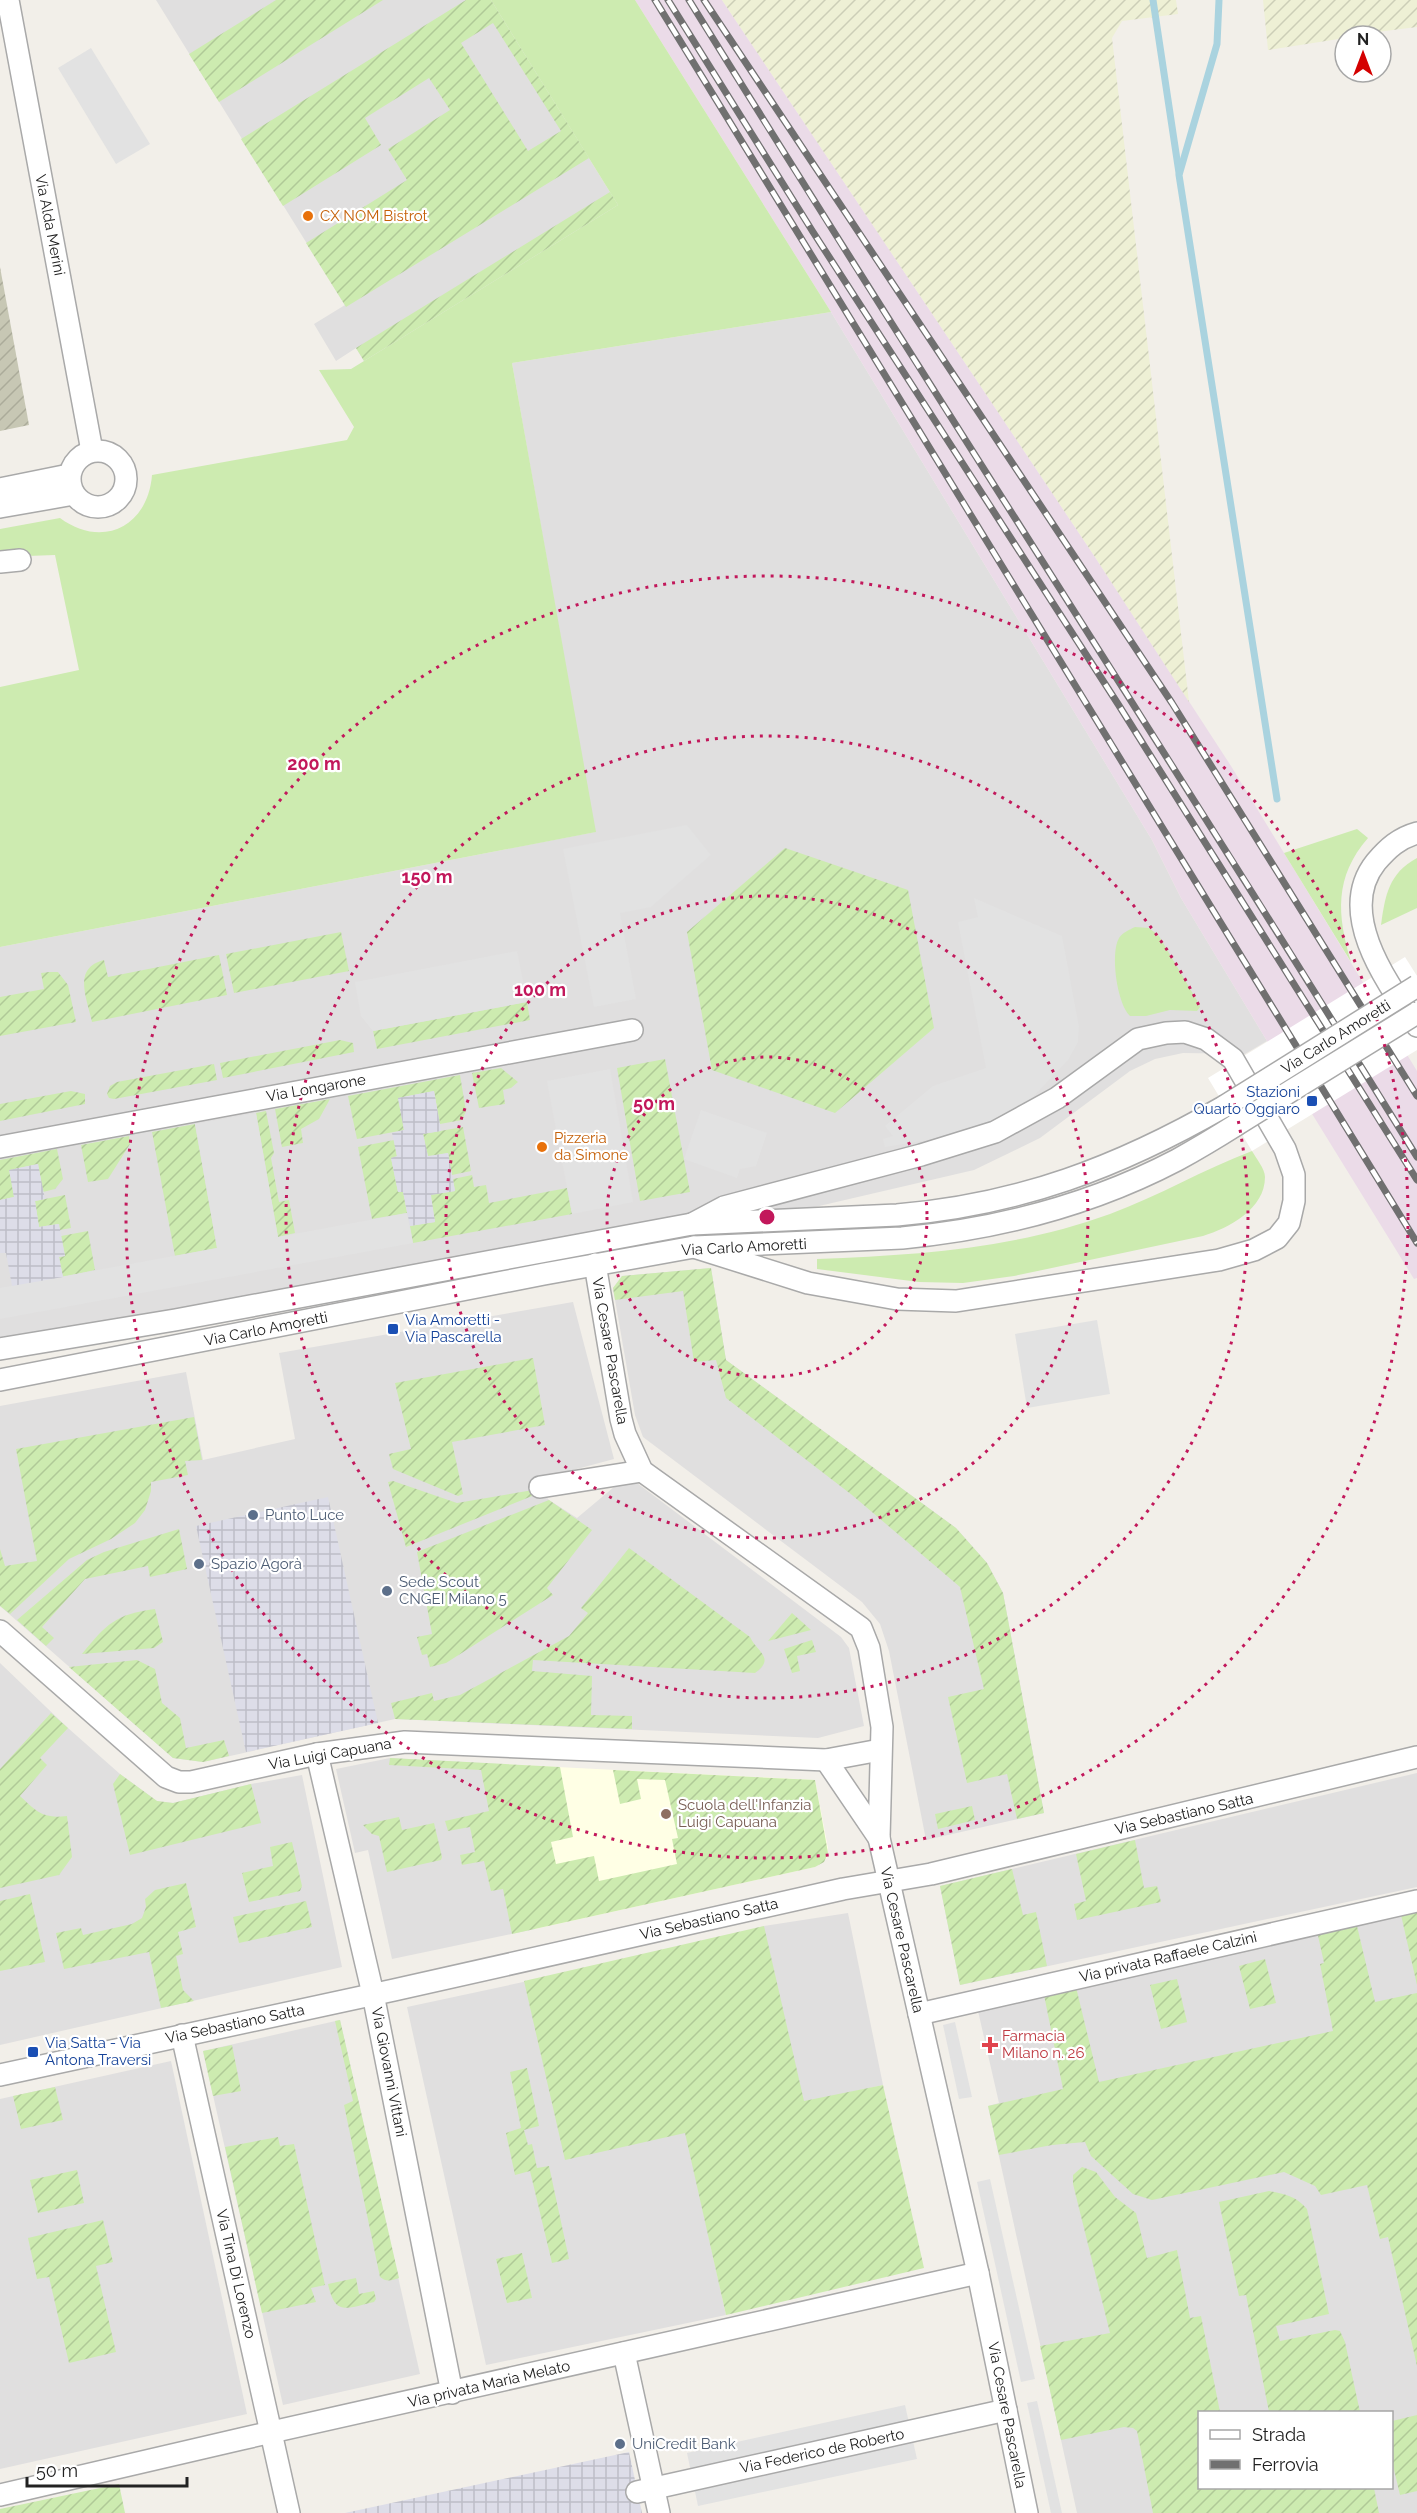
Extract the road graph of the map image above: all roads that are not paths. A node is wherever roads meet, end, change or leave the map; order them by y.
1 (8, 0) edge
2 (92, 451) junction
3 (72, 485) junction
4 (0, 489) edge
5 (0, 507) edge
6 (1417, 833) edge
7 (1417, 986) edge
8 (1417, 1013) edge
9 (1417, 1026) edge
10 (632, 1030) dead end
11 (0, 1146) edge
12 (692, 1224) junction
13 (694, 1247) junction
14 (594, 1264) junction
15 (0, 1349) edge
16 (0, 1380) edge
17 (642, 1471) junction
18 (540, 1487) dead end
19 (0, 1631) edge
20 (880, 1750) junction
21 (317, 1754) junction
22 (1417, 1757) edge
23 (826, 1760) junction
24 (879, 1838) junction
25 (889, 1881) junction
26 (1417, 1900) edge
27 (373, 1994) junction
28 (919, 2014) junction
29 (182, 2035) junction
30 (0, 2075) edge
31 (978, 2273) junction
32 (624, 2353) junction
33 (452, 2393) junction
34 (1006, 2410) junction
35 (271, 2432) junction
36 (645, 2490) junction
37 (0, 2495) edge
38 (289, 2513) edge
39 (659, 2513) edge
40 (1027, 2513) edge

1 - 2 street, Via Alda Merini
2 - 3 street
2 - 3 street
3 - 4 street
3 - 5 street
6 - 9 street, Via Carlo Amoretti
7 - 12 street, Via Carlo Amoretti, bridge
8 - 13 street, Via Carlo Amoretti, bridge
10 - 11 street, Via Longarone
12 - 13 street, Via Carlo Amoretti
12 - 15 street, Via Carlo Amoretti
13 - 14 street, Via Carlo Amoretti
14 - 16 street, Via Carlo Amoretti
14 - 17 street, Via Cesare Pascarella
17 - 18 street
17 - 20 street, Via Cesare Pascarella
19 - 21 street, Via Luigi Capuana
20 - 23 street, Via Luigi Capuana
20 - 24 street, Via Cesare Pascarella
21 - 23 street, Via Luigi Capuana
21 - 27 street, Via Giovanni Vittani
22 - 25 street, Via Sebastiano Satta
23 - 24 street
24 - 25 street, Via Cesare Pascarella
25 - 27 street, Via Sebastiano Satta
25 - 28 street, Via Cesare Pascarella
26 - 28 street, Via privata Raffaele Calzini
27 - 29 street, Via Sebastiano Satta
27 - 33 street, Via Giovanni Vittani
28 - 31 street, Via Cesare Pascarella
29 - 30 street, Via Sebastiano Satta
29 - 35 street, Via Tina Di Lorenzo
31 - 32 street, Via privata Maria Melato
31 - 34 street, Via Cesare Pascarella
32 - 33 street, Via privata Maria Melato
32 - 36 street
33 - 35 street, Via privata Maria Melato
34 - 36 street, Via Federico de Roberto
34 - 40 street, Via Cesare Pascarella
35 - 37 street, Via privata Maria Melato
35 - 38 street, Via Tina Di Lorenzo
36 - 39 street

